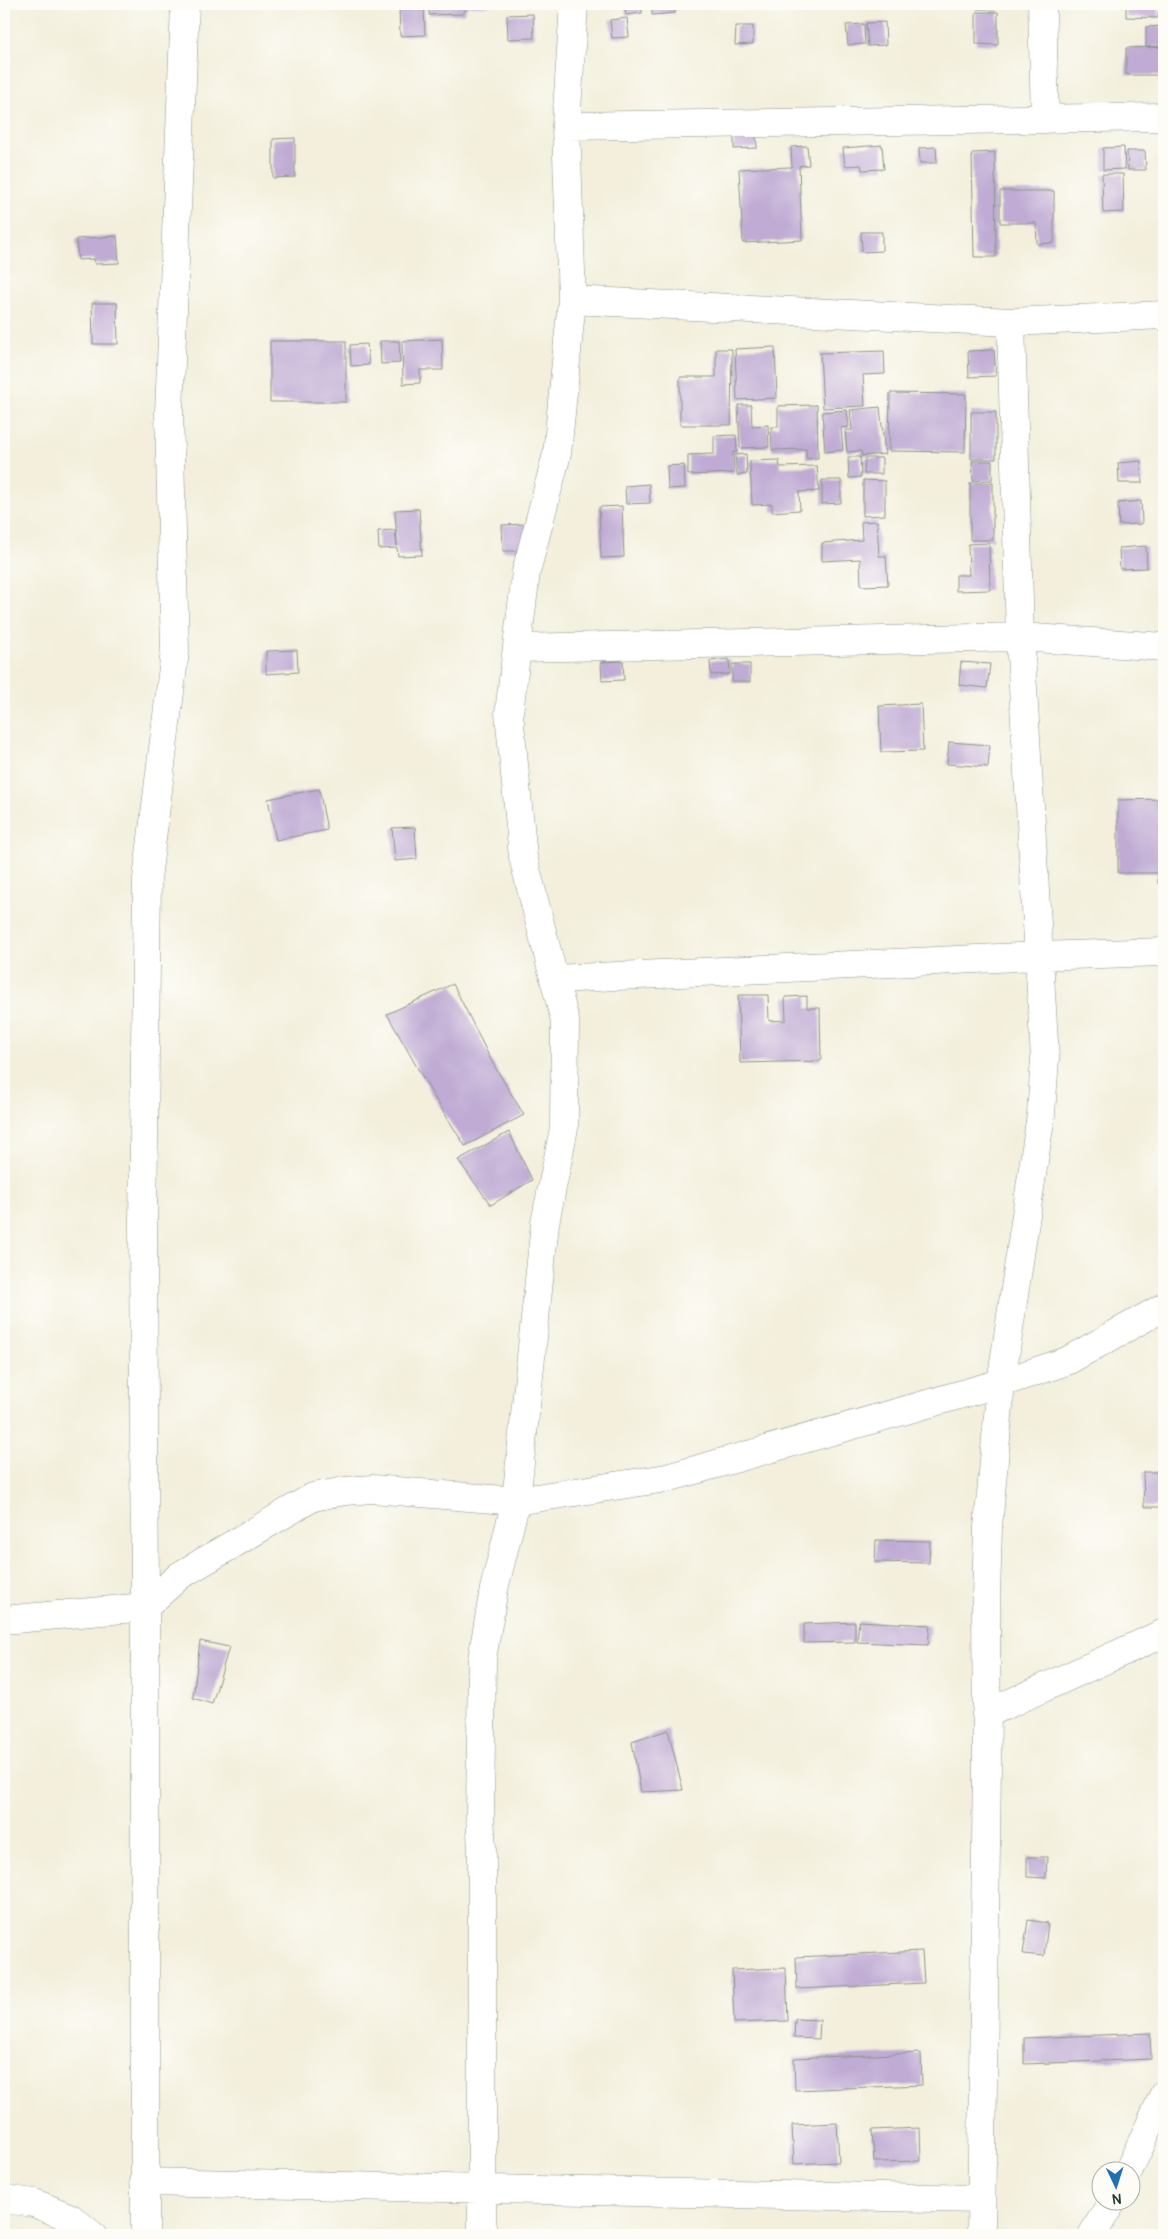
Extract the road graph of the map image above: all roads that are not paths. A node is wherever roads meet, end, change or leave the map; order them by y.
1 (185, 4) edge
2 (574, 4) edge
3 (1042, 4) edge
4 (1164, 117) edge
5 (1045, 119) junction
6 (566, 126) junction
7 (572, 300) junction
8 (1164, 315) edge
9 (1011, 322) junction
10 (1020, 637) junction
11 (1164, 647) edge
12 (517, 648) junction
13 (1164, 952) edge
14 (1038, 956) junction
15 (554, 979) junction
16 (1164, 1307) edge
17 (1001, 1383) junction
18 (516, 1502) junction
19 (146, 1607) junction
20 (4, 1620) edge
21 (1164, 1633) edge
22 (986, 1714) junction
23 (1164, 2094) edge
24 (1133, 2162) edge
25 (144, 2182) junction
26 (483, 2188) junction
27 (4, 2199) edge
28 (982, 2199) junction
29 (1106, 2212) edge
30 (92, 2235) edge
31 (145, 2235) edge
32 (482, 2235) edge
33 (981, 2235) edge
34 (1092, 2235) edge

1 - 19 street
2 - 6 street
3 - 5 street
4 - 5 street
5 - 6 street
6 - 7 street
7 - 9 street
7 - 12 street
8 - 9 street
9 - 10 street
10 - 11 street
10 - 12 street
10 - 14 street
12 - 15 street
13 - 14 street
14 - 15 street
14 - 17 street
15 - 18 street
16 - 17 street
17 - 18 street
17 - 22 street
18 - 19 street
18 - 26 street
19 - 20 street
19 - 25 street
21 - 22 street
22 - 28 street
23 - 24 street
25 - 26 street
25 - 31 street
26 - 28 street
26 - 32 street
27 - 30 street
28 - 33 street
29 - 34 street

